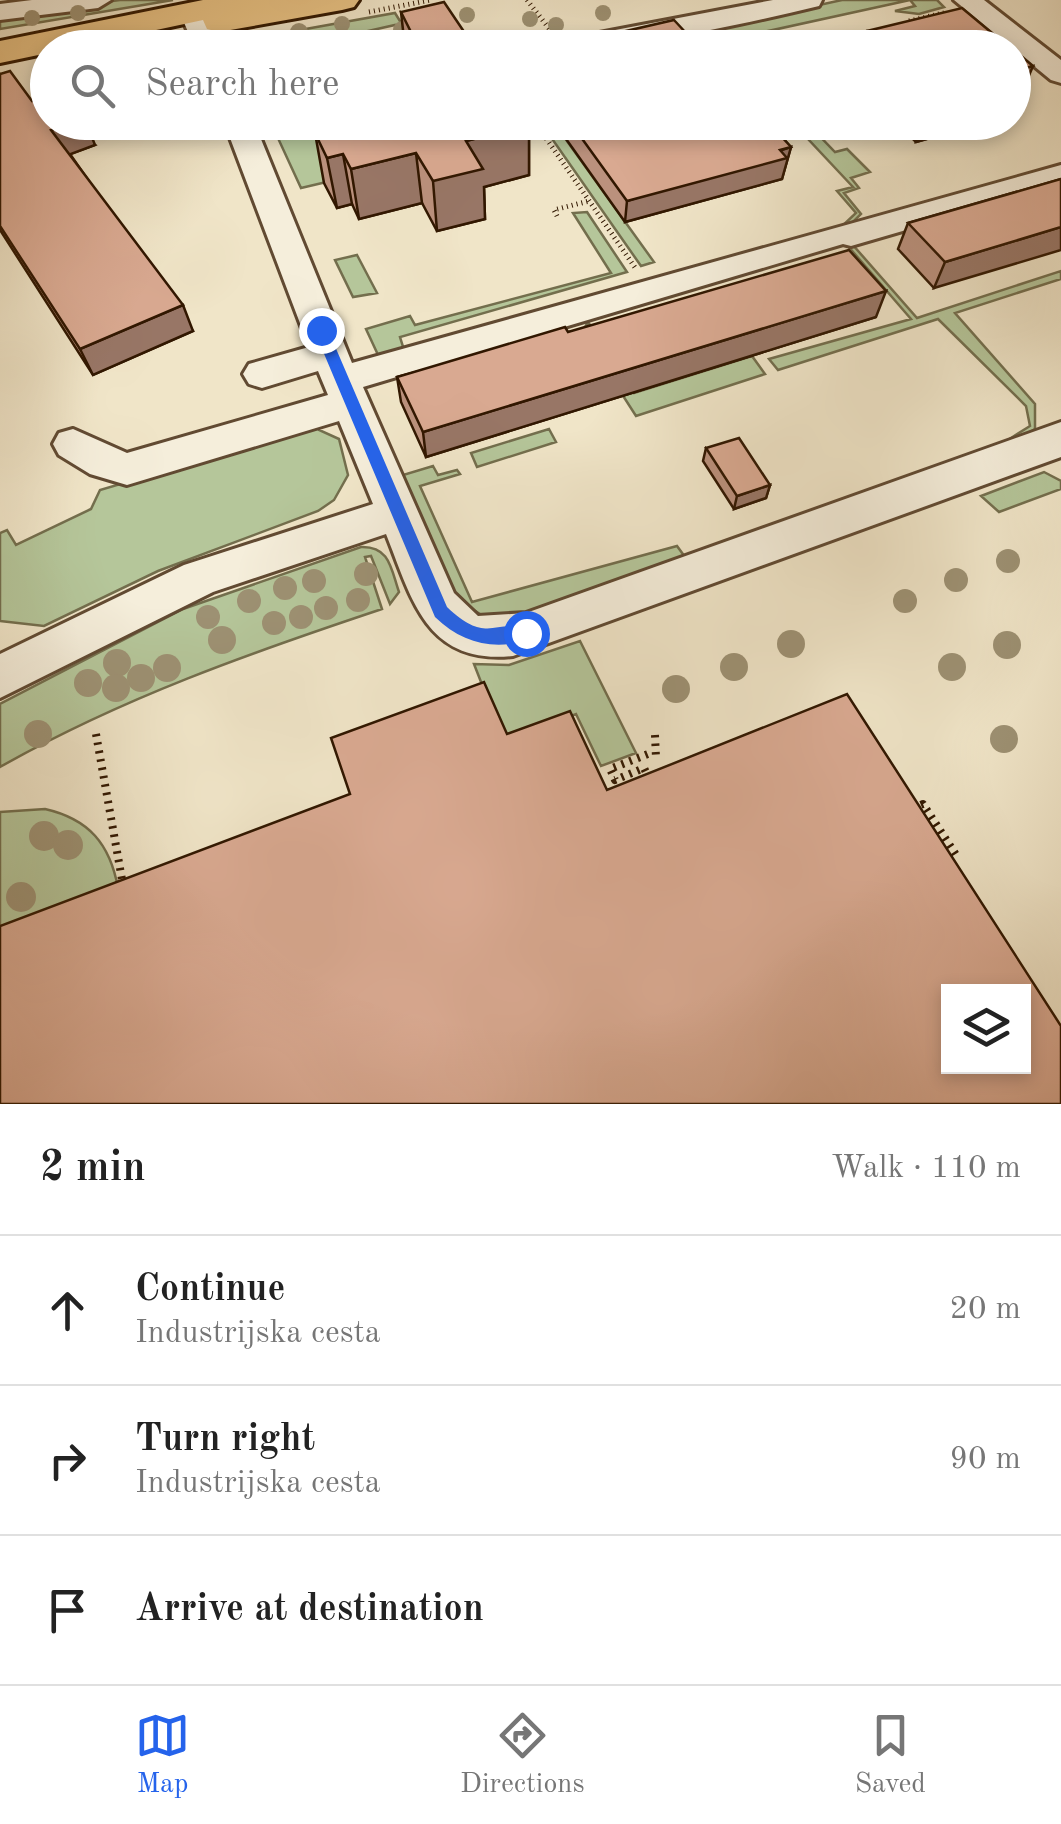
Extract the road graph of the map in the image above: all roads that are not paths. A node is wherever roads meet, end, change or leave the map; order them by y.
1 (98, 0) edge
2 (252, 0) edge
3 (342, 0) edge
4 (810, 0) edge
5 (960, 5) edge
6 (0, 12) edge
7 (201, 28) edge
8 (638, 30) edge
9 (997, 30) edge
10 (30, 48) edge
11 (0, 52) edge
12 (1031, 54) edge
13 (30, 64) edge
14 (0, 72) edge
15 (1061, 74) edge
16 (247, 140) edge
17 (1061, 174) edge
18 (262, 374) dead end
19 (341, 379) junction
20 (73, 444) dead end
21 (1056, 448) edge
22 (398, 513) junction
23 (0, 640) edge
24 (67, 641) junction
25 (0, 677) edge

1 - 6 street
2 - 7 main road
3 - 7 main road
4 - 8 street
5 - 9 street
10 - 11 main road
12 - 15 street
13 - 14 main road
16 - 19 street
17 - 19 street
18 - 19 street
19 - 20 street
19 - 22 street
21 - 22 street
22 - 24 street
23 - 24 street
24 - 25 street

